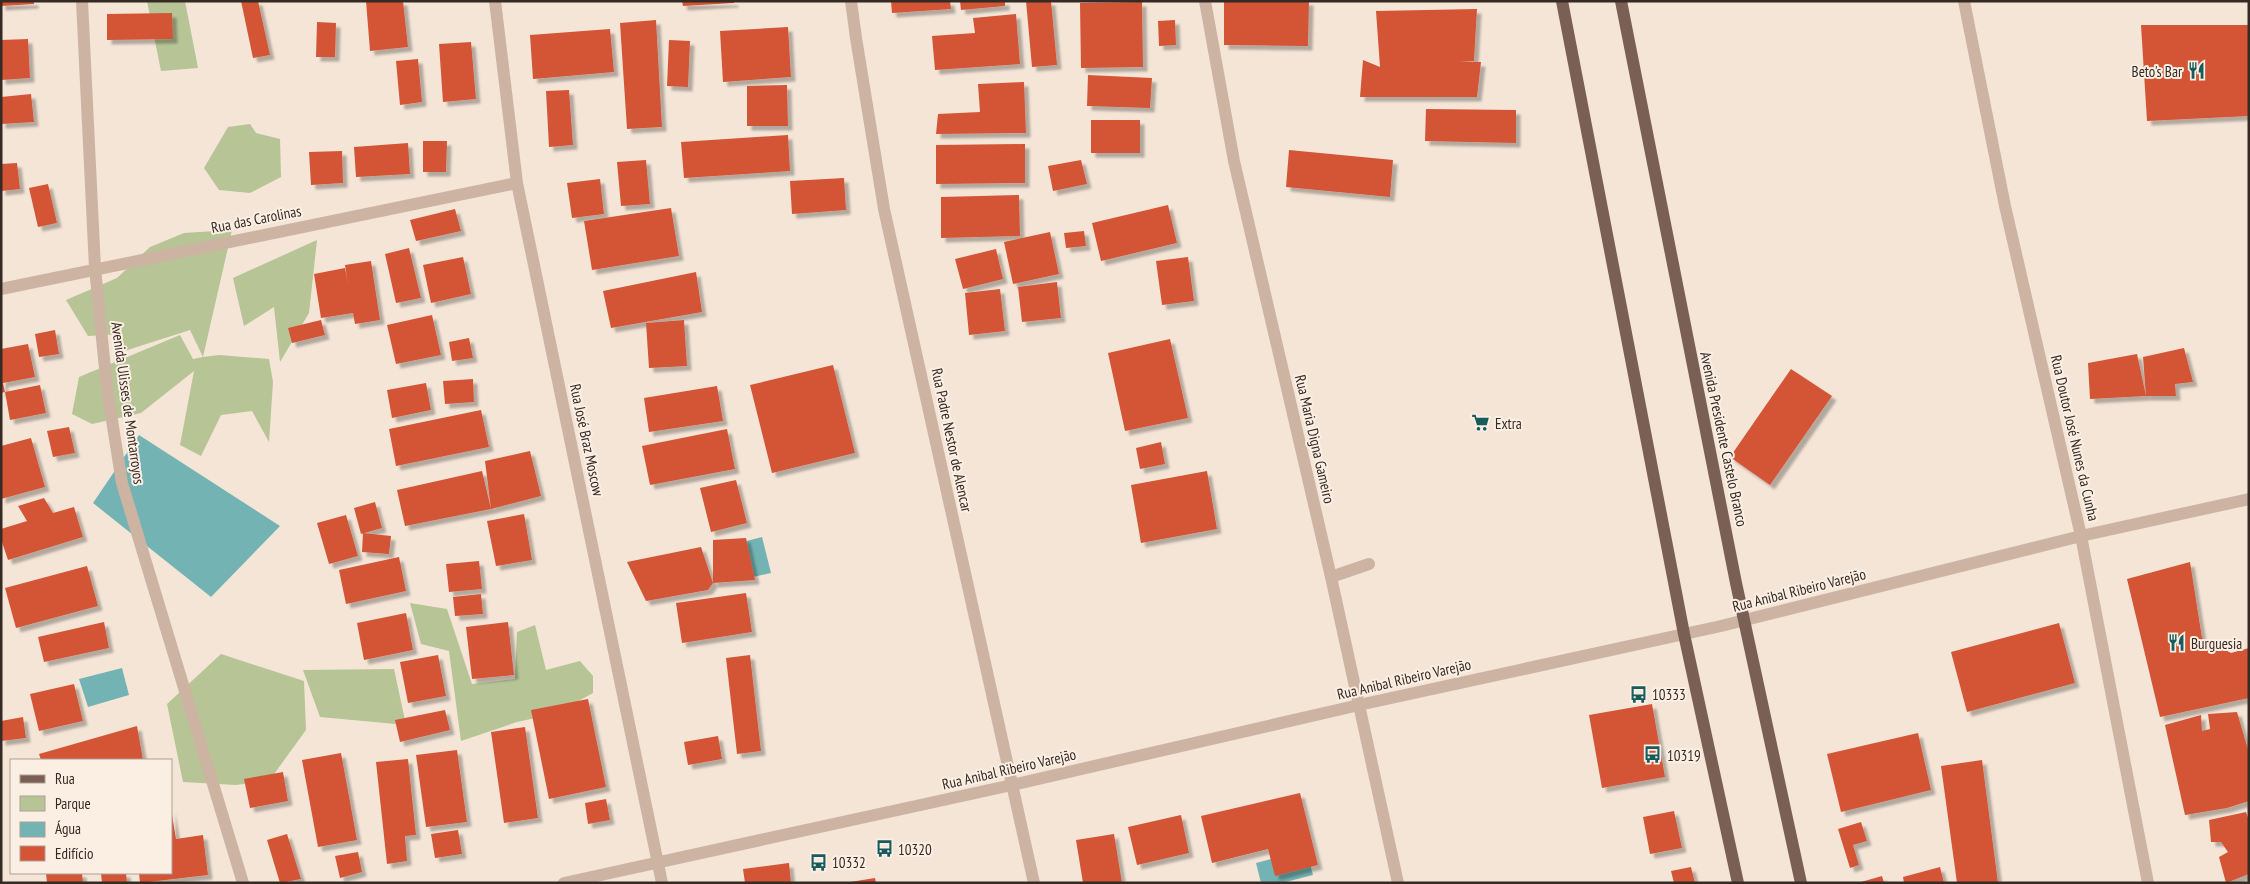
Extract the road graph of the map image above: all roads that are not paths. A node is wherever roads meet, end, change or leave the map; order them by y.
1 (82, 1) edge
2 (495, 1) edge
3 (851, 1) edge
4 (1205, 1) edge
5 (1562, 1) edge
6 (1621, 1) edge
7 (1964, 1) edge
8 (517, 183) junction
9 (94, 268) junction
10 (1, 289) edge
11 (2249, 499) edge
12 (2081, 536) junction
13 (1369, 564) dead end
14 (1331, 577) junction
15 (1745, 620) junction
16 (1684, 634) junction
17 (1359, 705) junction
18 (1012, 785) junction
19 (657, 863) junction
20 (243, 883) edge
21 (564, 883) edge
22 (662, 883) edge
23 (1034, 883) edge
24 (1398, 883) edge
25 (1738, 883) edge
26 (1802, 883) edge
27 (2148, 883) edge

1 - 9 street, Avenida Ulisses de Montarroyos
2 - 8 street, Rua José Braz Moscow
3 - 18 street, Rua Padre Nestor de Alencar
4 - 14 street, Rua Maria Digna Gameiro
5 - 16 main road
6 - 15 main road, Avenida Presidente Castelo Branco
7 - 12 street, Rua Doutor José Nunes da Cunha
8 - 9 street, Rua das Carolinas
8 - 19 street, Rua José Braz Moscow
9 - 10 street, Rua das Carolinas
9 - 20 street, Avenida Ulisses de Montarroyos
11 - 12 street, Rua Anibal Ribeiro Varejão
12 - 15 street, Rua Anibal Ribeiro Varejão
12 - 27 street, Rua Doutor José Nunes da Cunha
13 - 14 street
14 - 17 street, Rua Maria Digna Gameiro
15 - 16 street, Rua Anibal Ribeiro Varejão
15 - 26 main road, Avenida Presidente Castelo Branco
16 - 17 street, Rua Anibal Ribeiro Varejão
16 - 25 main road
17 - 18 street, Rua Anibal Ribeiro Varejão
17 - 24 street, Rua Maria Digna Gameiro
18 - 19 street, Rua Anibal Ribeiro Varejão
18 - 23 street, Rua Padre Nestor de Alencar
19 - 21 street, Rua Anibal Ribeiro Varejão
19 - 22 street, Rua José Braz Moscow

